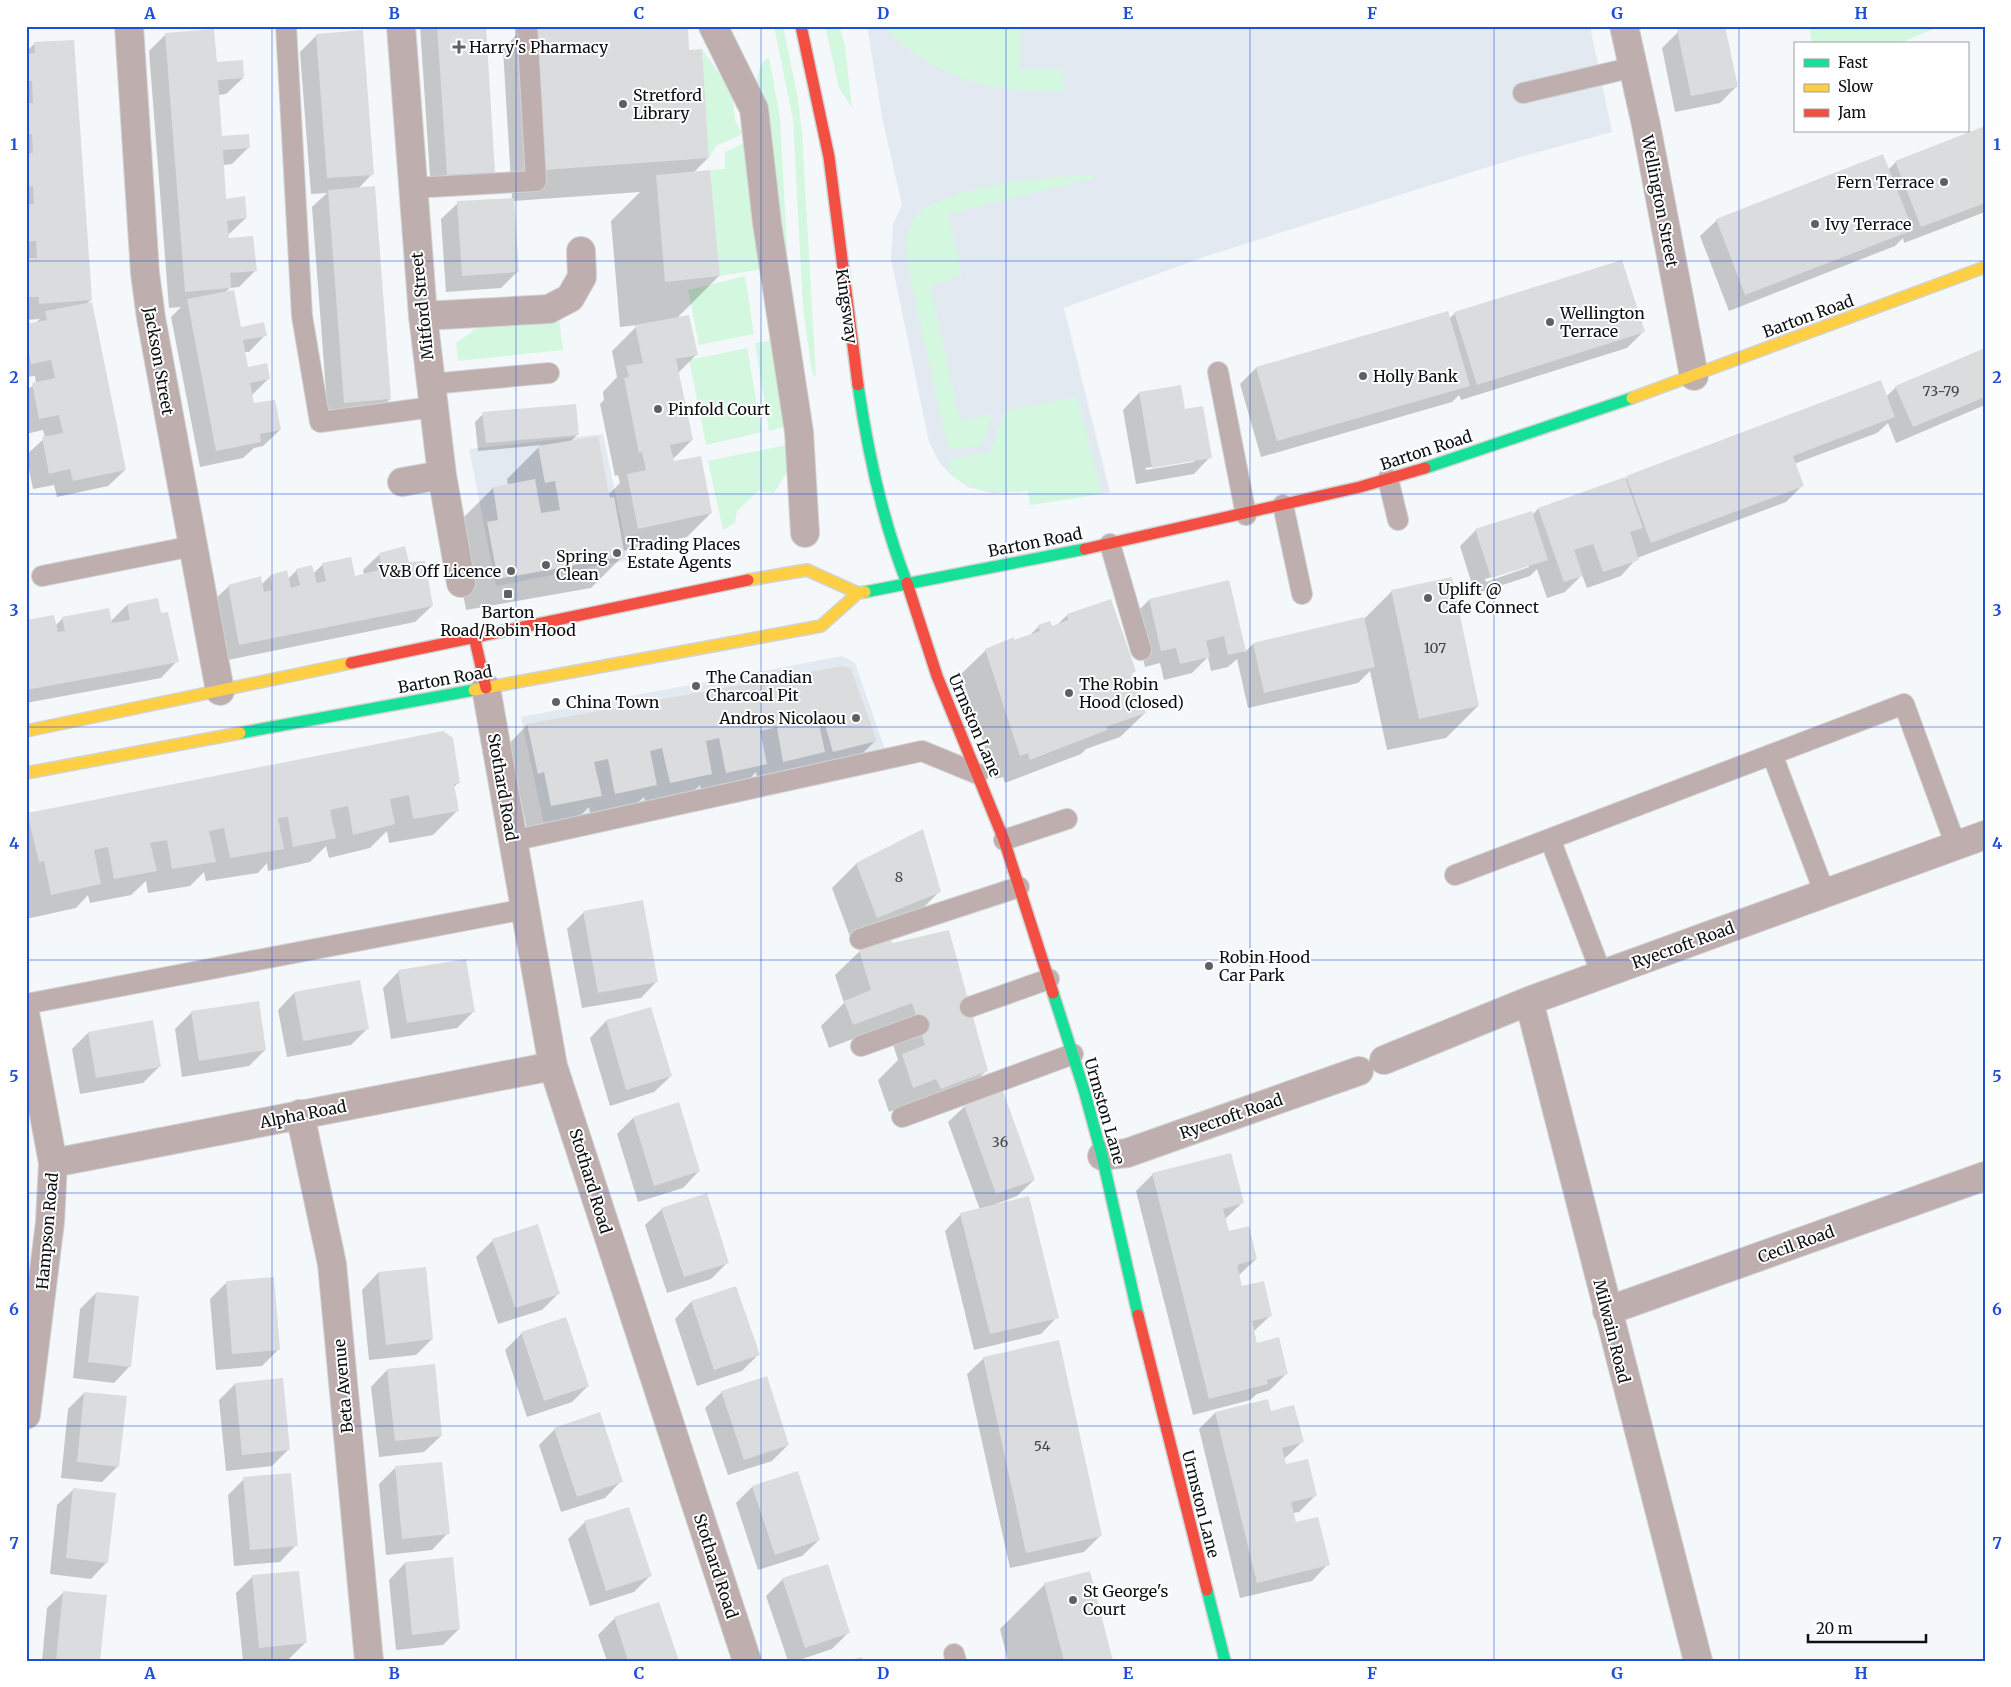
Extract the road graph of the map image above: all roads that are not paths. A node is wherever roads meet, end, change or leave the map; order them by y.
1 (129, 26) edge
2 (286, 26) edge
3 (401, 26) edge
4 (528, 26) edge
5 (713, 26) edge
6 (801, 26) edge
7 (1624, 26) edge
8 (1634, 67) junction
9 (1523, 93) dead end
10 (412, 188) junction
11 (581, 251) dead end
12 (1985, 267) edge
13 (423, 316) junction
14 (1218, 372) dead end
15 (549, 374) dead end
16 (1694, 376) junction
17 (432, 396) junction
18 (442, 474) junction
19 (1388, 479) junction
20 (402, 482) dead end
21 (1283, 505) junction
22 (1246, 514) junction
23 (1398, 520) dead end
24 (805, 533) dead end
25 (1110, 544) junction
26 (193, 546) junction
27 (42, 576) dead end
28 (462, 583) dead end
29 (907, 583) junction
30 (858, 593) junction
31 (1302, 594) dead end
32 (474, 636) junction
33 (1141, 650) dead end
34 (486, 688) junction
35 (220, 692) junction
36 (26, 731) edge
37 (1772, 754) junction
38 (26, 774) edge
39 (978, 774) junction
40 (1067, 818) dead end
41 (1985, 836) edge
42 (1550, 838) junction
43 (1004, 840) junction
44 (512, 841) junction
45 (1956, 846) junction
46 (1455, 875) dead end
47 (1019, 886) junction
48 (1824, 894) junction
49 (525, 910) junction
50 (860, 939) dead end
51 (1602, 975) junction
52 (1048, 979) junction
53 (1528, 1001) junction
54 (26, 1004) edge
55 (970, 1007) dead end
56 (26, 1018) edge
57 (919, 1025) dead end
58 (861, 1046) dead end
59 (1073, 1054) junction
60 (1384, 1060) dead end
61 (553, 1066) junction
62 (1359, 1071) dead end
63 (300, 1114) junction
64 (902, 1116) dead end
65 (1102, 1156) junction
66 (53, 1163) junction
67 (1985, 1176) edge
68 (1607, 1312) junction
69 (26, 1415) edge
70 (369, 1661) edge
71 (747, 1661) edge
72 (1224, 1661) edge
73 (1698, 1661) edge

1 - 26 street, Jackson Street
2 - 17 lane
3 - 10 street, Mitford Street
4 - 10 lane
5 - 24 street
6 - 29 main road, Kingsway
7 - 8 street, Wellington Street
8 - 9 lane
8 - 16 street, Wellington Street
10 - 13 street, Mitford Street
11 - 13 street
12 - 16 main road, Barton Road
13 - 17 street, Mitford Street
14 - 22 lane
15 - 17 lane
16 - 19 main road, Barton Road
17 - 18 street, Mitford Street
18 - 20 street
18 - 28 street, Mitford Street
19 - 21 main road, Barton Road
19 - 23 lane
21 - 22 main road, Barton Road
21 - 31 lane
22 - 25 main road, Barton Road
25 - 29 main road, Barton Road
25 - 33 lane
26 - 27 lane
26 - 35 street, Jackson Street
29 - 30 main road, Barton Road
29 - 39 main road, Urmston Lane
30 - 32 main road, Barton Road
30 - 34 main road, Barton Road
32 - 34 main road
32 - 35 main road, Barton Road
34 - 38 main road, Barton Road
34 - 44 street, Stothard Road
35 - 36 main road, Barton Road
37 - 42 lane
37 - 45 lane
37 - 48 lane
39 - 43 main road, Urmston Lane
39 - 44 lane
40 - 43 lane
41 - 45 street, Ryecroft Road
42 - 46 lane
42 - 51 lane
43 - 47 main road, Urmston Lane
44 - 49 street, Stothard Road
45 - 48 street, Ryecroft Road
47 - 50 lane
47 - 52 main road, Urmston Lane
48 - 51 street, Ryecroft Road
49 - 54 lane
49 - 61 street, Stothard Road
51 - 53 street, Ryecroft Road
52 - 55 lane
52 - 59 main road, Urmston Lane
53 - 60 street, Ryecroft Road
53 - 68 street, Milwain Road
56 - 66 street, Hampson Road
57 - 58 lane
59 - 64 lane
59 - 65 main road, Urmston Lane
61 - 63 street, Alpha Road
61 - 71 street, Stothard Road
62 - 65 street, Ryecroft Road
63 - 66 street, Alpha Road
63 - 70 street, Beta Avenue
65 - 72 main road, Urmston Lane
66 - 69 street, Hampson Road
67 - 68 street, Cecil Road
68 - 73 street, Milwain Road

